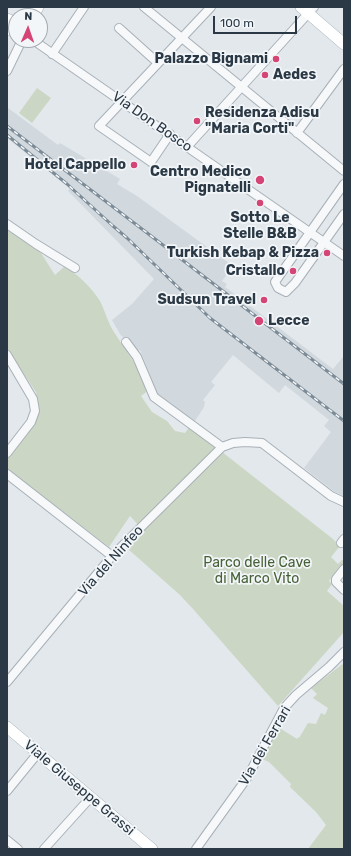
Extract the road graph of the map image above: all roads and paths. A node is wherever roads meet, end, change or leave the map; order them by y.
1 (84, 7) edge
2 (144, 7) edge
3 (211, 7) edge
4 (308, 9) edge
5 (119, 28) dead end
6 (182, 39) junction
7 (344, 44) edge
8 (18, 48) edge
9 (44, 48) edge
10 (52, 54) junction
11 (158, 64) junction
12 (344, 69) edge
13 (7, 71) edge
14 (242, 87) junction
15 (123, 102) junction
16 (297, 133) junction
17 (170, 134) junction
18 (187, 147) junction
19 (344, 171) edge
20 (344, 184) edge
21 (344, 214) edge
22 (7, 224) edge
23 (311, 232) junction
24 (325, 242) junction
25 (344, 256) edge
26 (75, 268) dead end
27 (126, 342) dead end
28 (7, 355) edge
29 (222, 447) junction
30 (7, 453) edge
31 (7, 474) edge
32 (344, 502) edge
33 (112, 556) junction
34 (344, 569) edge
35 (344, 590) edge
36 (344, 652) edge
37 (7, 682) edge
38 (7, 727) edge
39 (38, 753) junction
40 (7, 791) edge
41 (90, 797) junction
42 (7, 840) edge
43 (18, 849) edge
44 (44, 849) edge
45 (152, 849) edge
46 (196, 849) edge

1 - 10 street
2 - 6 street
3 - 6 street
4 - 7 main road
4 - 14 street
5 - 11 street
6 - 11 street
6 - 14 street
8 - 13 street
9 - 10 street, Via Don Bosco
10 - 15 street, Via Don Bosco
11 - 15 street
12 - 16 street
14 - 16 street
14 - 18 street
15 - 17 street, Via Don Bosco
15 - 17 street
16 - 19 street
17 - 18 street, Via Don Bosco
18 - 23 street, Via Don Bosco
20 - 23 street
21 - 24 street
22 - 26 street
23 - 24 street, Via Don Bosco
23 - 24 street
24 - 25 street, Via Don Bosco
27 - 29 street
28 - 30 street
29 - 32 street
29 - 33 street, Via del Ninfeo
31 - 33 street
33 - 37 street, Via del Ninfeo
34 - 35 street
36 - 46 street, Via dei Ferrari
38 - 39 main road, Viale Giuseppe Grassi
39 - 40 street
39 - 41 main road, Viale Giuseppe Grassi
41 - 44 street
41 - 45 main road, Viale Giuseppe Grassi
42 - 43 street

